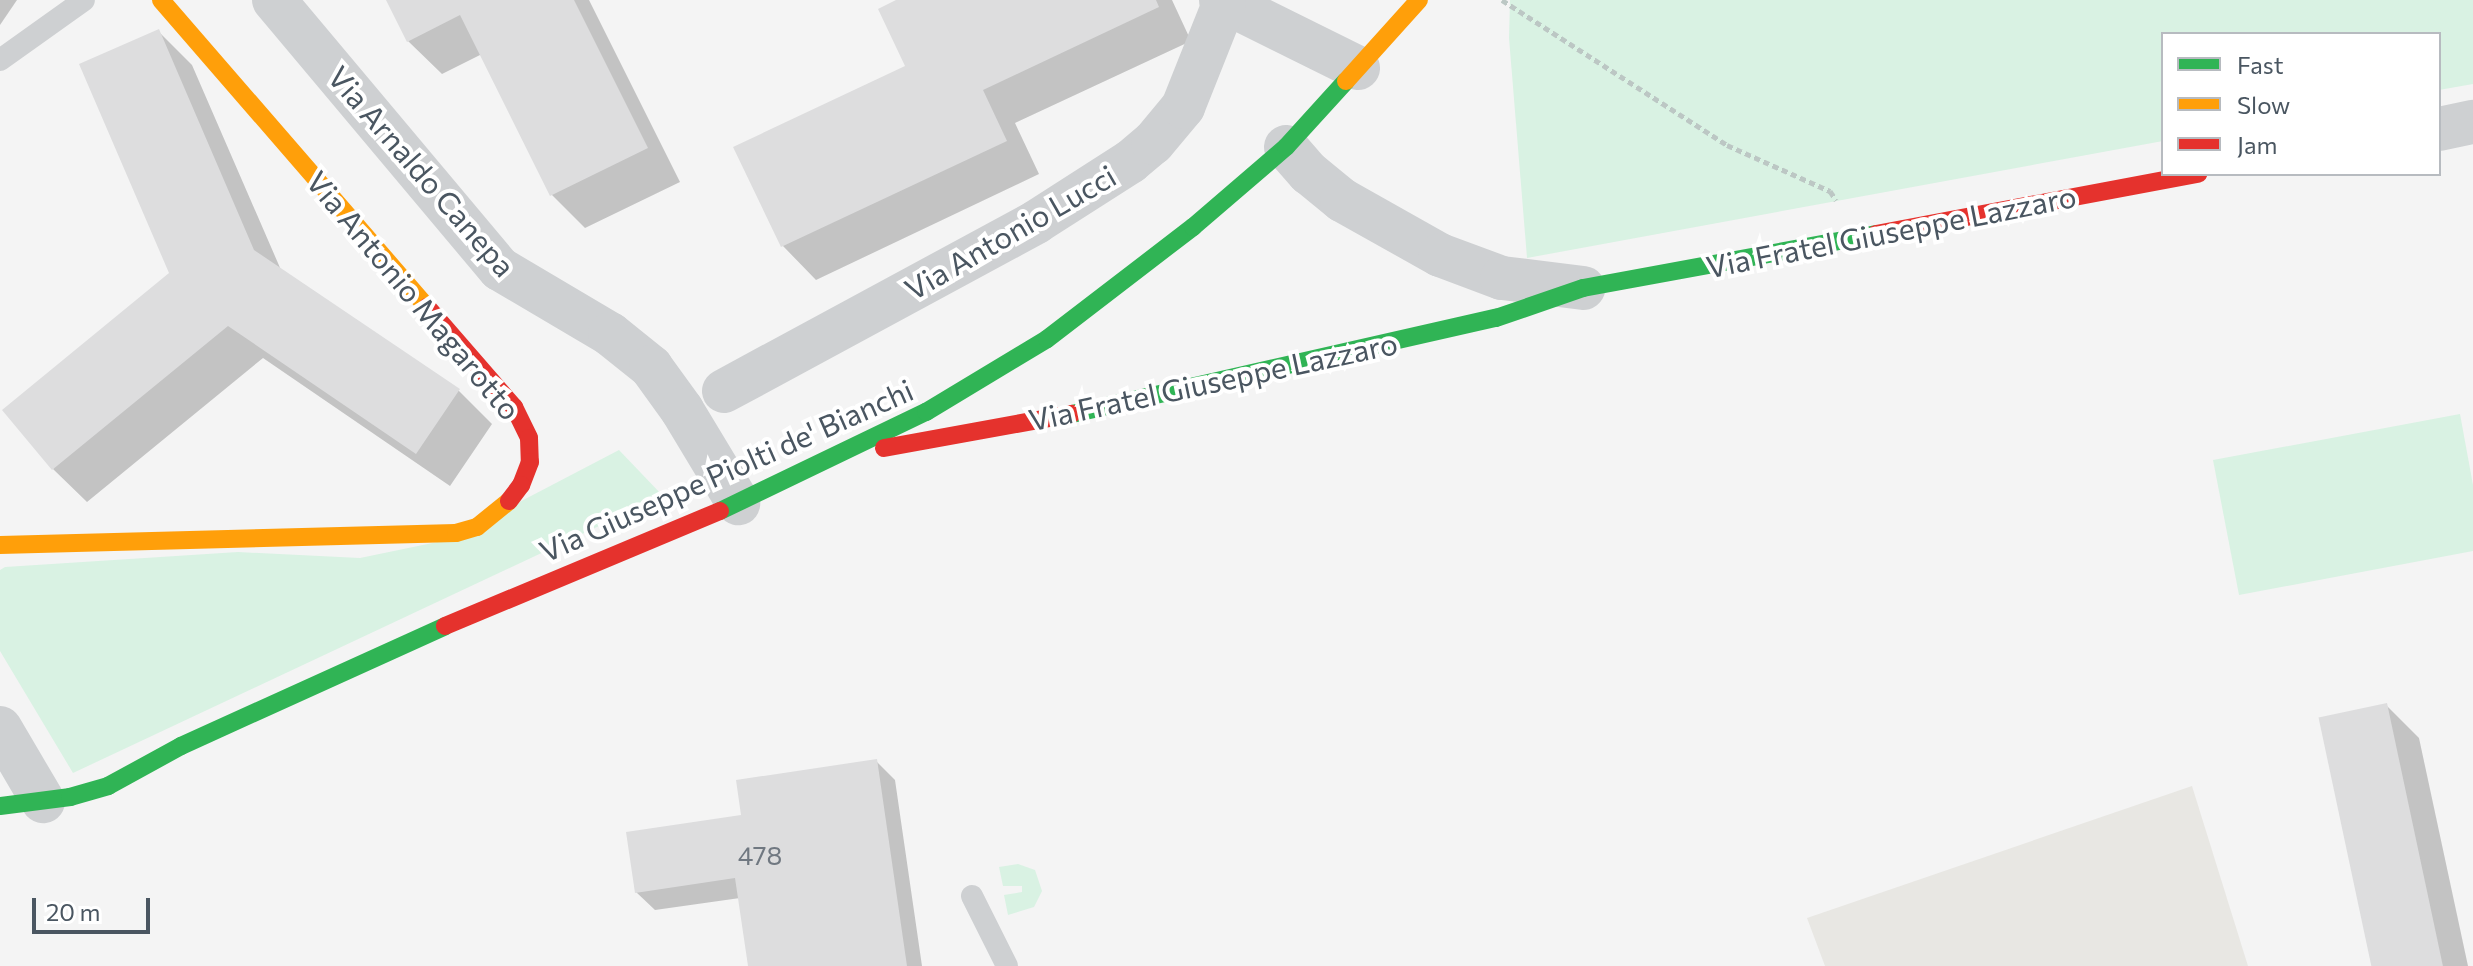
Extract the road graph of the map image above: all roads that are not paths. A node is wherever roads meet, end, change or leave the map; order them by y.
1 (84, 0) edge
2 (161, 0) edge
3 (274, 0) edge
4 (1419, 0) edge
5 (1222, 2) edge
6 (0, 60) edge
7 (1358, 68) junction
8 (2473, 122) edge
9 (2441, 129) edge
10 (1286, 147) junction
11 (2187, 176) edge
12 (1583, 288) junction
13 (724, 391) dead end
14 (838, 456) junction
15 (738, 503) junction
16 (0, 545) edge
17 (0, 728) edge
18 (43, 801) junction
19 (0, 806) edge
20 (972, 896) dead end
21 (1007, 966) edge

1 - 6 lane
2 - 16 street, Via Antonio Magarotto
3 - 15 street, Via Arnaldo Canepa
4 - 7 street, Via Giuseppe Piolti de' Bianchi
5 - 7 street
5 - 13 street, Via Antonio Lucci
7 - 10 street, Via Giuseppe Piolti de' Bianchi
8 - 9 street
10 - 12 street, Via Fratel Giuseppe Lazzaro
10 - 14 street, Via Giuseppe Piolti de' Bianchi
11 - 12 street, Via Fratel Giuseppe Lazzaro
12 - 14 street, Via Fratel Giuseppe Lazzaro
14 - 15 street, Via Giuseppe Piolti de' Bianchi
15 - 18 street, Via Giuseppe Piolti de' Bianchi
17 - 18 street
18 - 19 street, Via Giuseppe Piolti de' Bianchi
20 - 21 lane

